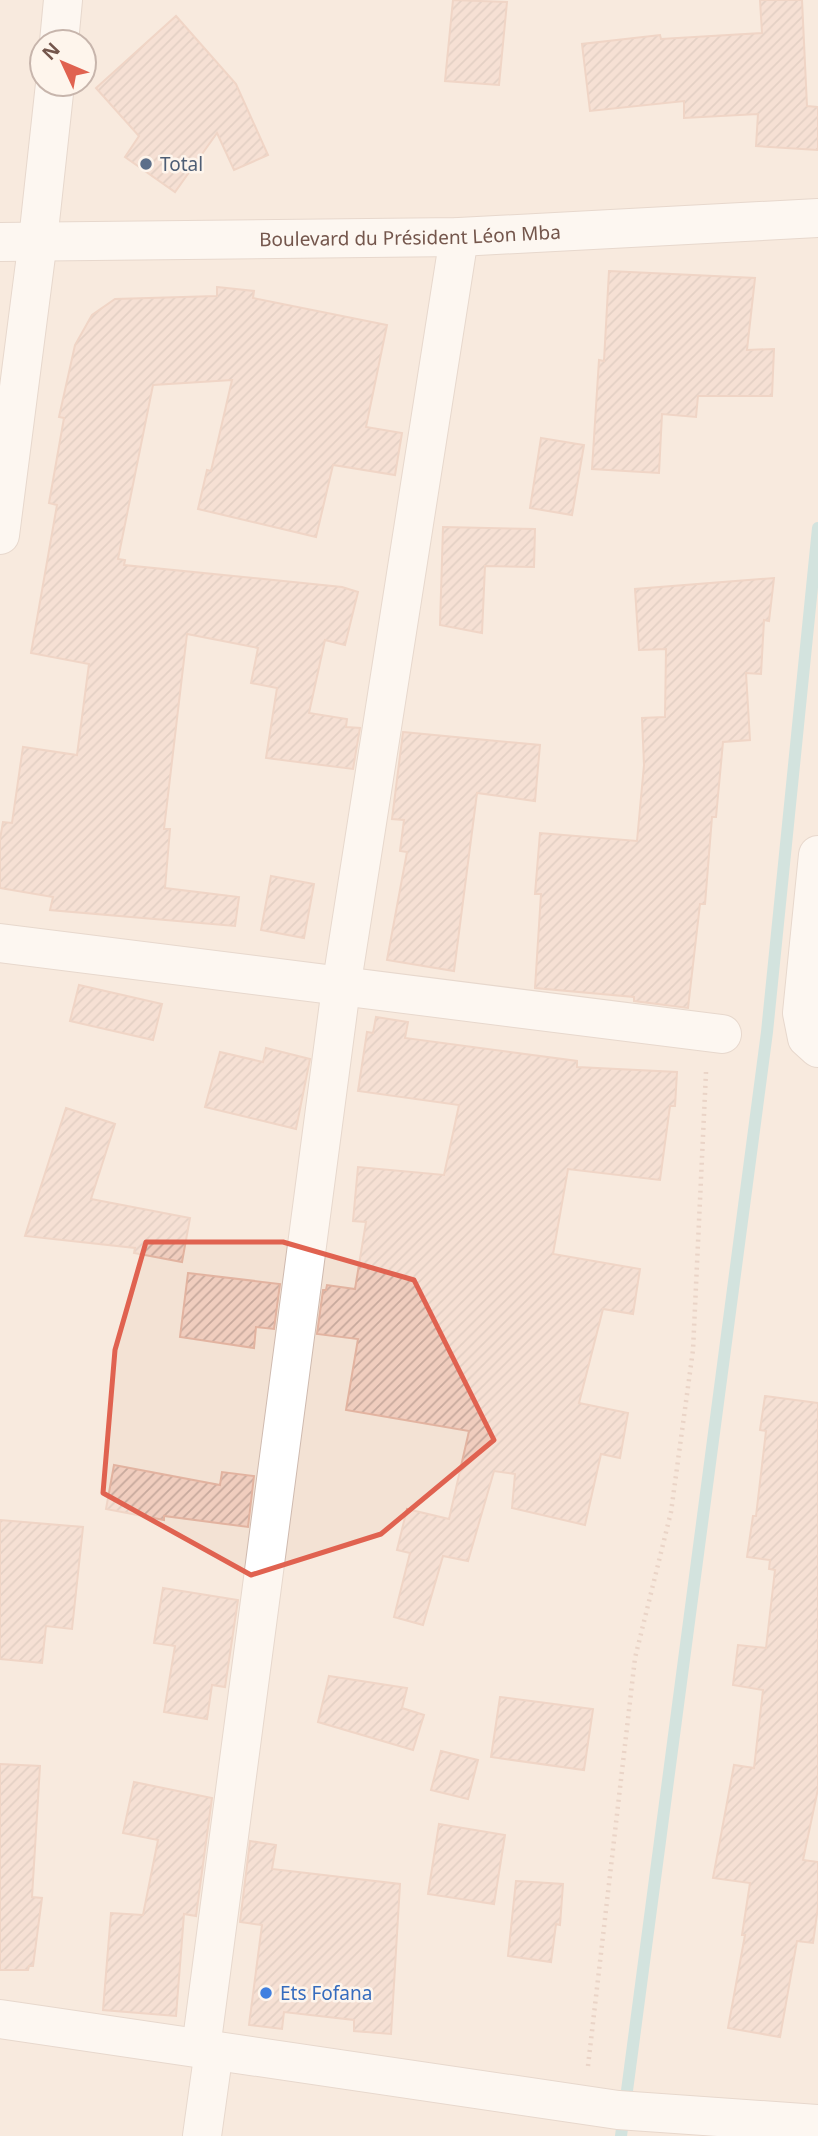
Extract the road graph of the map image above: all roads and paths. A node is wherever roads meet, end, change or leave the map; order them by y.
1 (63, 0) edge
2 (60, 28) edge
3 (53, 98) edge
4 (818, 218) edge
5 (459, 237) junction
6 (38, 240) junction
7 (0, 242) edge
8 (0, 535) edge
9 (818, 855) edge
10 (0, 943) edge
11 (341, 988) junction
12 (715, 1033) joint
13 (818, 1048) edge
14 (0, 2018) edge
15 (207, 2049) junction
16 (601, 2106) junction
17 (818, 2124) edge
18 (202, 2136) edge

1 - 2 street
3 - 6 street
4 - 5 street, Boulevard du Président Léon Mba
5 - 6 street, Boulevard du Président Léon Mba
5 - 11 street
6 - 7 street, Boulevard du Président Léon Mba
6 - 8 street
9 - 13 street
10 - 11 street
11 - 12 street
11 - 15 street
12 - 16 path
14 - 15 street
15 - 16 street
15 - 18 street
16 - 17 street

